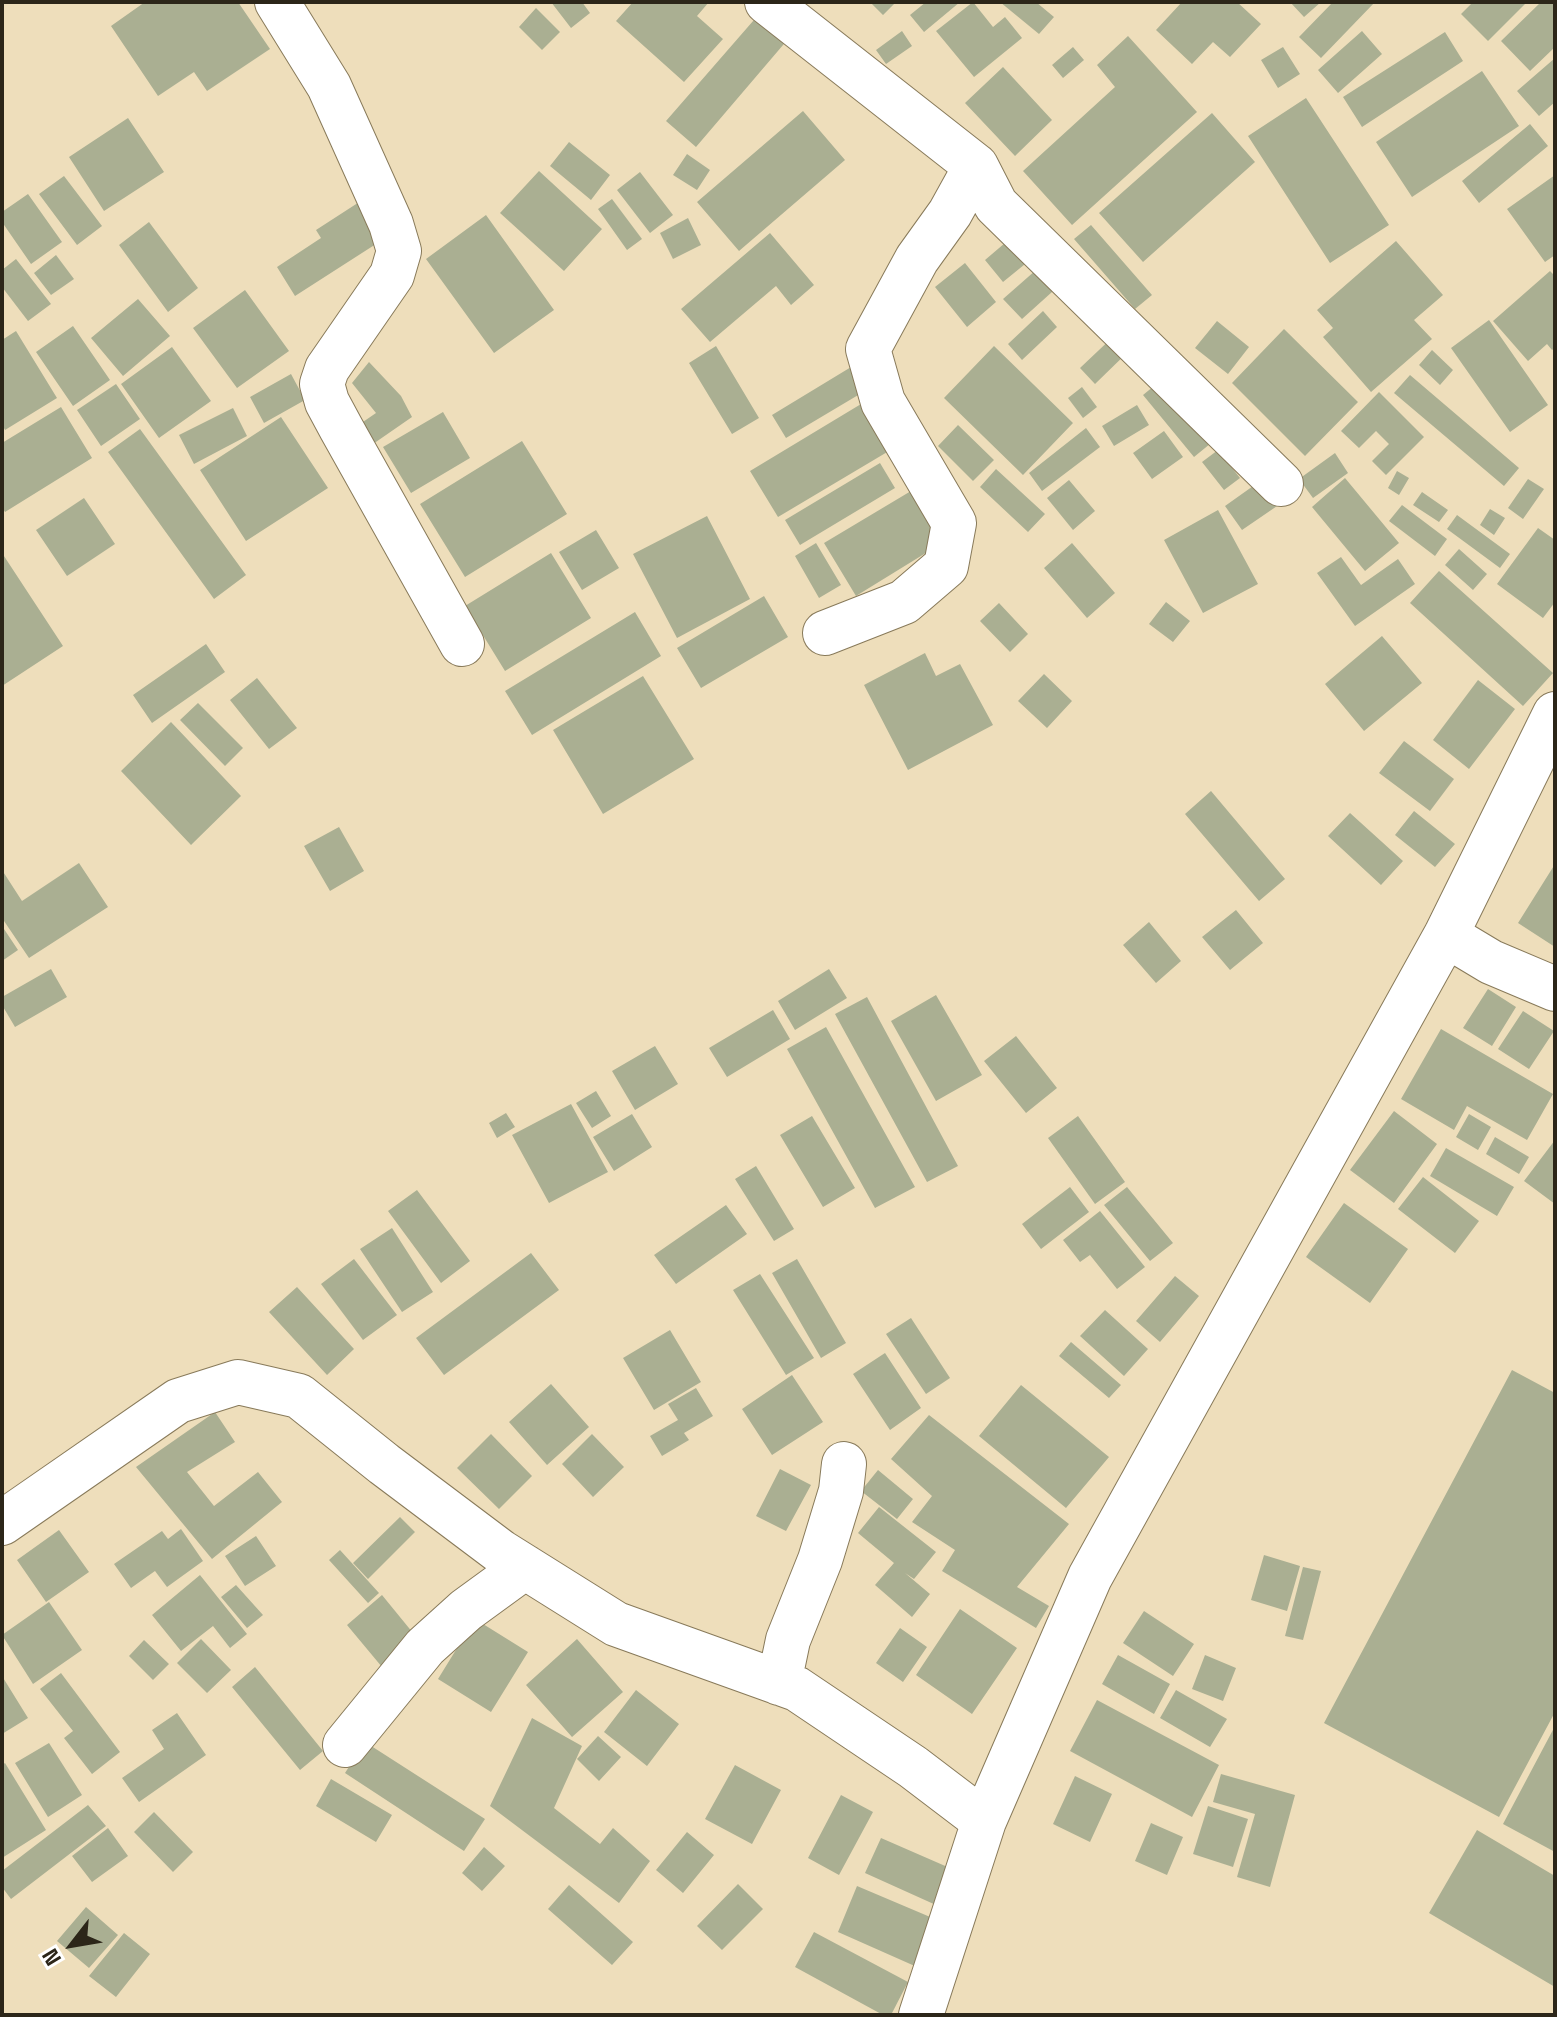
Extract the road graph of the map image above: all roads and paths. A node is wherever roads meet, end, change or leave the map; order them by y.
1 (277, 2) edge
2 (767, 2) edge
3 (976, 166) junction
4 (1281, 484) dead end
5 (825, 633) dead end
6 (462, 644) dead end
7 (1555, 714) edge
8 (1446, 935) junction
9 (1555, 989) edge
10 (844, 1464) dead end
11 (2, 1523) edge
12 (525, 1567) junction
13 (779, 1683) junction
14 (345, 1745) dead end
15 (984, 1821) junction
16 (921, 2015) edge

1 - 6 street
2 - 3 street
3 - 4 street
3 - 5 street
7 - 8 street
8 - 9 street
8 - 15 street
10 - 13 street
11 - 12 street
12 - 13 street
12 - 14 street
13 - 15 street
15 - 16 street

